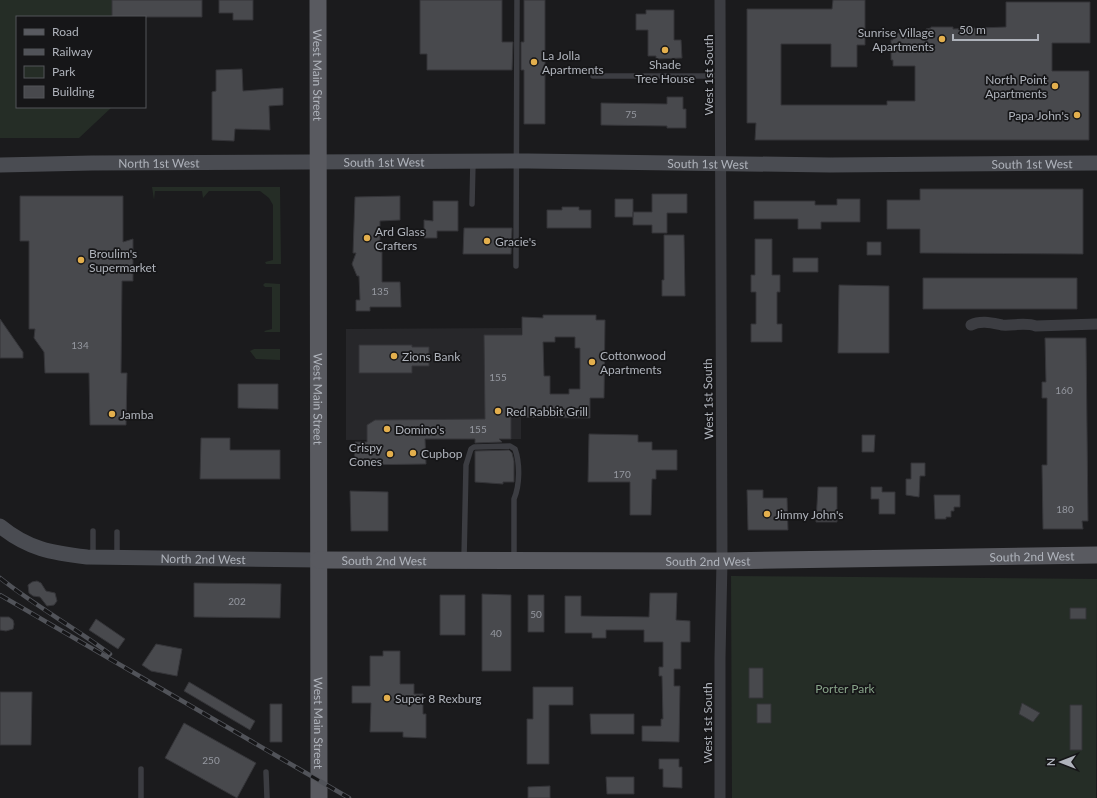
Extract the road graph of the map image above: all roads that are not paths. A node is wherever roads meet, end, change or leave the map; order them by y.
1 (318, 0) edge
2 (517, 0) edge
3 (720, 0) edge
4 (593, 76) dead end
5 (721, 76) junction
6 (473, 162) junction
7 (516, 162) junction
8 (319, 163) junction
9 (721, 163) junction
10 (1097, 163) edge
11 (0, 165) edge
12 (472, 204) dead end
13 (516, 266) dead end
14 (1097, 324) edge
15 (971, 325) dead end
16 (0, 526) edge
17 (93, 532) dead end
18 (117, 532) dead end
19 (1097, 555) edge
20 (90, 557) junction
21 (117, 557) junction
22 (319, 560) junction
23 (464, 560) junction
24 (514, 560) junction
25 (722, 561) junction
26 (141, 769) dead end
27 (266, 772) dead end
28 (141, 798) edge
29 (266, 798) edge
30 (319, 798) edge
31 (720, 798) edge

1 - 8 main road, West Main Street
2 - 7 lane
3 - 5 street, West 1st South
4 - 5 lane
5 - 9 street, West 1st South
6 - 7 street, South 1st West
6 - 8 street, South 1st West
6 - 12 lane
7 - 9 street, South 1st West
7 - 13 lane
8 - 11 street, North 1st West
8 - 22 main road, West Main Street
9 - 10 street, South 1st West
9 - 25 street, West 1st South
14 - 15 street
16 - 20 street, North 2nd West
17 - 20 lane
18 - 21 lane
19 - 25 main road, South 2nd West
20 - 21 street, North 2nd West
21 - 22 street, North 2nd West
22 - 23 main road, South 2nd West
22 - 30 main road, West Main Street
23 - 24 main road, South 2nd West
23 - 24 lane
24 - 25 main road, South 2nd West
25 - 31 street, West 1st South
26 - 28 lane
27 - 29 lane

